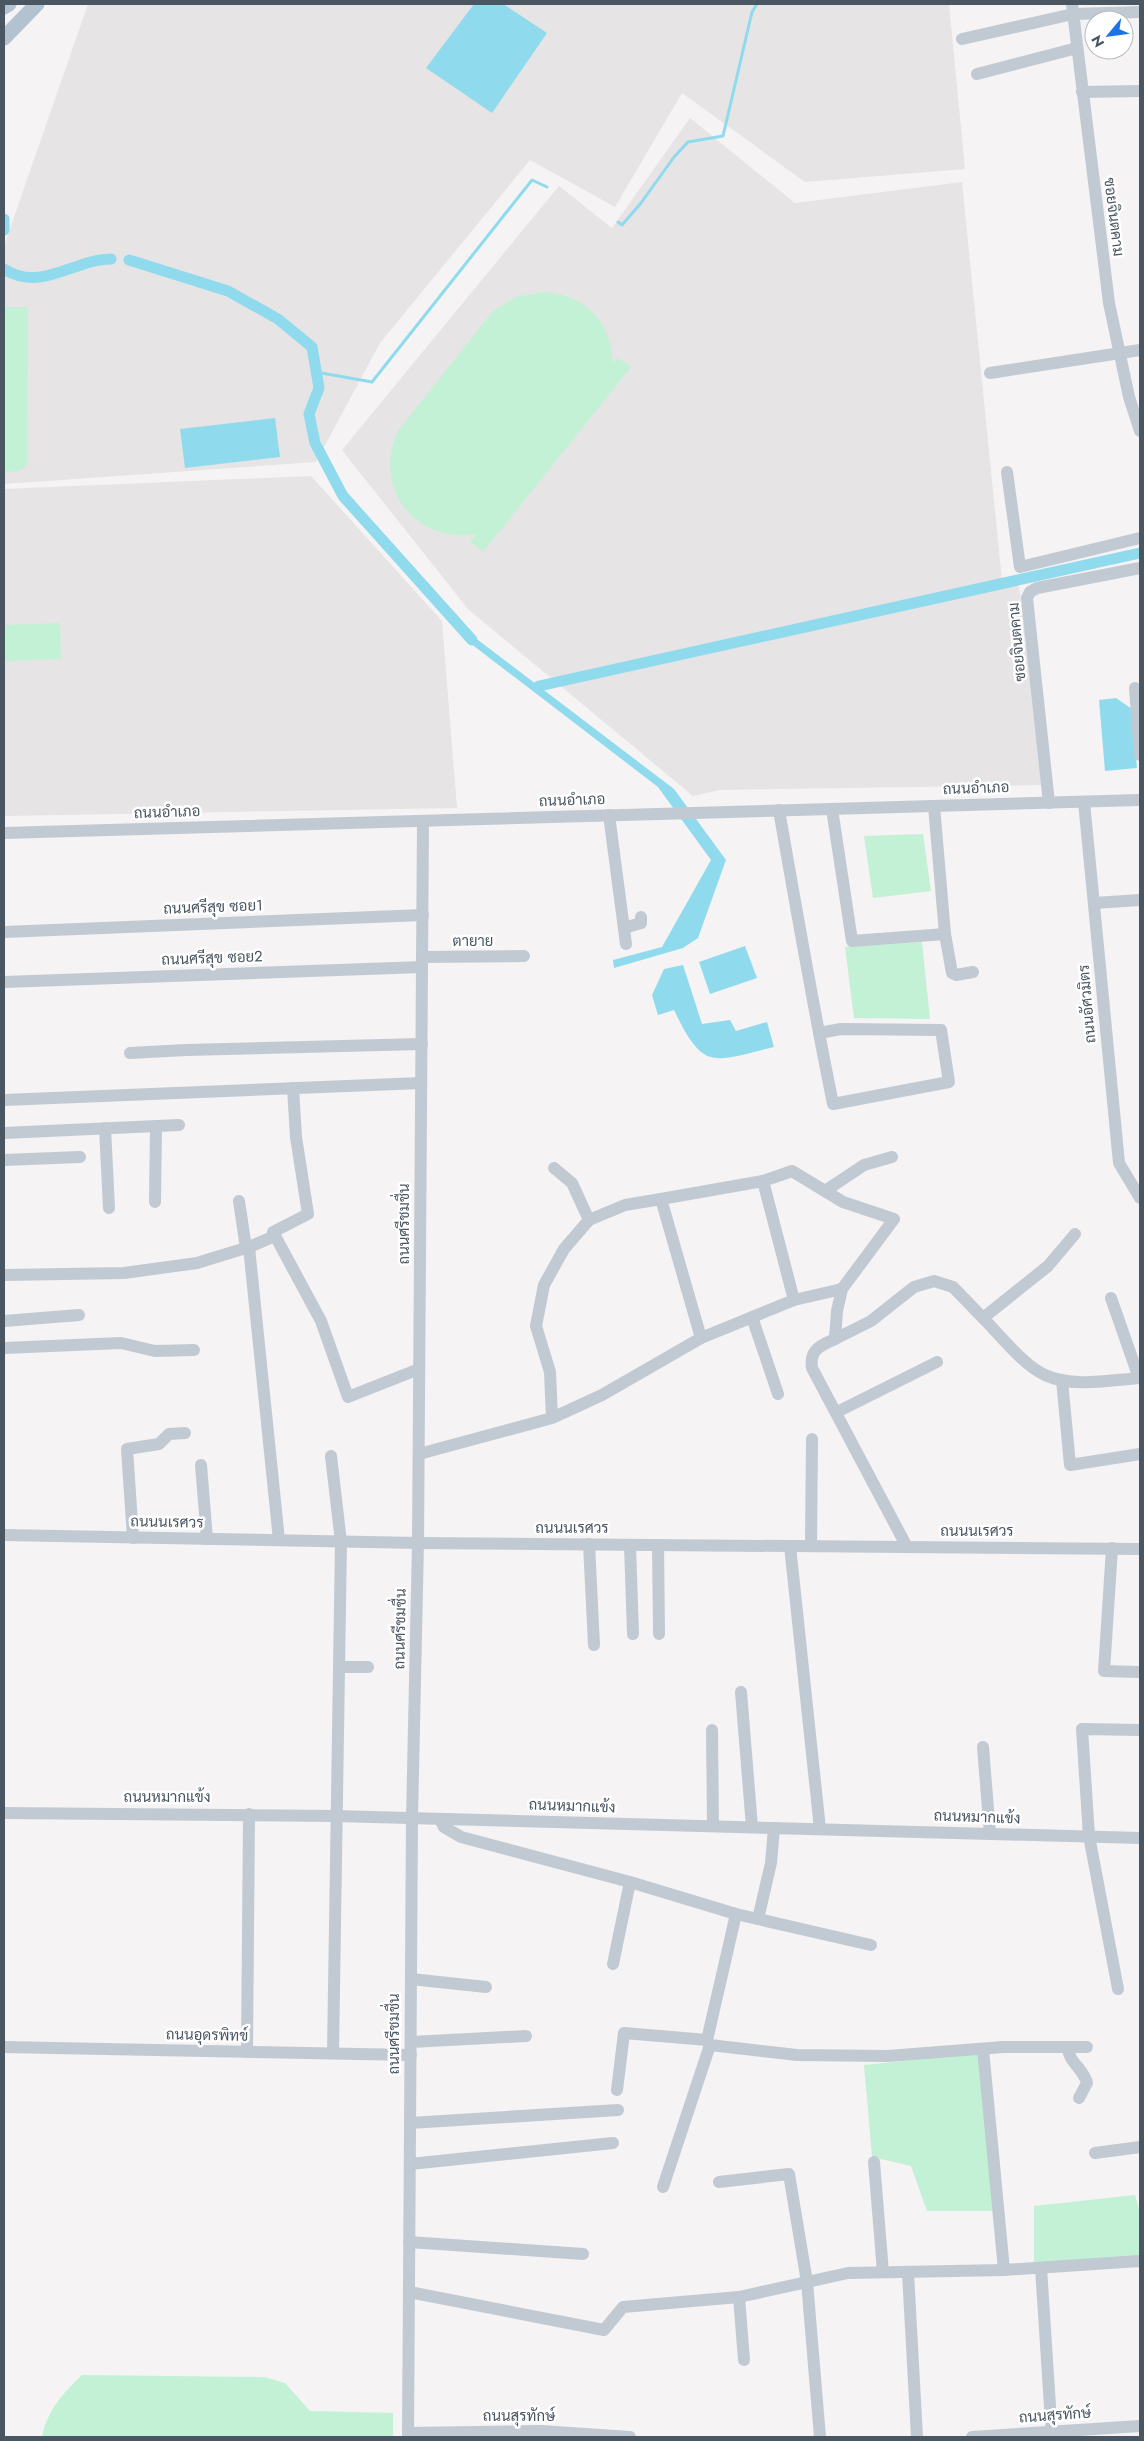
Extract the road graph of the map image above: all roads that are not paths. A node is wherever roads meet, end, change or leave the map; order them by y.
1 (9, 4) edge
2 (37, 4) edge
3 (4, 7) edge
4 (1072, 9) edge
5 (1140, 12) edge
6 (4, 38) edge
7 (962, 39) dead end
8 (1077, 48) junction
9 (977, 74) dead end
10 (1140, 91) edge
11 (1082, 92) junction
12 (1140, 350) edge
13 (1120, 354) junction
14 (990, 373) dead end
15 (1140, 431) edge
16 (1007, 472) dead end
17 (1140, 538) edge
18 (1140, 568) edge
19 (1135, 688) dead end
20 (1140, 755) edge
21 (1140, 800) edge
22 (1084, 802) junction
23 (1049, 803) junction
24 (934, 806) junction
25 (832, 809) junction
26 (779, 810) junction
27 (610, 815) junction
28 (423, 821) junction
29 (4, 833) edge
30 (1140, 900) edge
31 (1094, 903) junction
32 (423, 915) junction
33 (642, 917) dead end
34 (624, 928) junction
35 (4, 932) edge
36 (945, 934) junction
37 (626, 944) dead end
38 (524, 956) dead end
39 (422, 962) junction
40 (973, 972) dead end
41 (4, 982) edge
42 (819, 1033) junction
43 (422, 1044) junction
44 (130, 1054) dead end
45 (422, 1083) junction
46 (293, 1088) junction
47 (4, 1100) edge
48 (179, 1125) dead end
49 (156, 1126) junction
50 (105, 1128) junction
51 (4, 1133) edge
52 (80, 1157) dead end
53 (892, 1157) dead end
54 (4, 1160) edge
55 (554, 1168) dead end
56 (763, 1181) junction
57 (825, 1191) junction
58 (1140, 1198) edge
59 (661, 1199) junction
60 (155, 1202) dead end
61 (239, 1202) dead end
62 (109, 1208) dead end
63 (589, 1220) junction
64 (1076, 1234) dead end
65 (275, 1236) junction
66 (247, 1248) junction
67 (4, 1275) edge
68 (842, 1289) junction
69 (1111, 1298) dead end
70 (794, 1300) junction
71 (78, 1314) dead end
72 (752, 1317) junction
73 (983, 1318) junction
74 (4, 1321) edge
75 (701, 1338) junction
76 (835, 1339) junction
77 (4, 1348) edge
78 (194, 1350) dead end
79 (937, 1362) dead end
80 (419, 1370) junction
81 (1140, 1378) edge
82 (1062, 1380) junction
83 (778, 1394) dead end
84 (837, 1412) junction
85 (552, 1418) junction
86 (185, 1432) dead end
87 (812, 1439) dead end
88 (419, 1454) junction
89 (1140, 1454) edge
90 (331, 1456) dead end
91 (201, 1465) dead end
92 (4, 1535) edge
93 (133, 1538) junction
94 (207, 1539) junction
95 (279, 1540) junction
96 (341, 1542) junction
97 (418, 1543) junction
98 (589, 1544) junction
99 (630, 1545) junction
100 (658, 1545) junction
101 (790, 1546) junction
102 (811, 1546) junction
103 (907, 1547) junction
104 (1112, 1548) junction
105 (1140, 1549) edge
106 (633, 1634) dead end
107 (659, 1634) dead end
108 (594, 1646) dead end
109 (340, 1667) junction
110 (368, 1667) dead end
111 (1140, 1672) edge
112 (741, 1692) dead end
113 (712, 1730) dead end
114 (1140, 1730) edge
115 (983, 1747) dead end
116 (4, 1813) edge
117 (249, 1814) junction
118 (335, 1816) junction
119 (412, 1818) junction
120 (440, 1819) junction
121 (713, 1826) junction
122 (752, 1827) junction
123 (774, 1828) junction
124 (820, 1829) junction
125 (990, 1834) junction
126 (1089, 1836) junction
127 (1140, 1838) edge
128 (630, 1882) junction
129 (736, 1914) junction
130 (758, 1919) junction
131 (871, 1945) dead end
132 (613, 1964) dead end
133 (411, 1979) junction
134 (486, 1987) dead end
135 (1118, 1988) dead end
136 (526, 2036) dead end
137 (709, 2043) junction
138 (4, 2047) edge
139 (1068, 2047) junction
140 (1087, 2047) dead end
141 (411, 2048) junction
142 (984, 2048) junction
143 (247, 2052) junction
144 (333, 2053) junction
145 (617, 2090) dead end
146 (1079, 2098) dead end
147 (618, 2110) dead end
148 (410, 2122) junction
149 (613, 2143) dead end
150 (1140, 2147) edge
151 (1095, 2153) dead end
152 (874, 2162) dead end
153 (410, 2164) junction
154 (719, 2182) dead end
155 (663, 2187) dead end
156 (410, 2242) junction
157 (583, 2254) dead end
158 (1140, 2262) edge
159 (1041, 2268) junction
160 (1004, 2270) junction
161 (883, 2272) junction
162 (908, 2273) junction
163 (807, 2282) junction
164 (409, 2292) junction
165 (739, 2297) junction
166 (744, 2360) dead end
167 (1134, 2430) edge
168 (503, 2434) edge
169 (1052, 2434) edge
170 (408, 2435) edge
171 (630, 2437) edge
172 (820, 2437) edge
173 (917, 2437) edge
174 (972, 2437) edge

1 - 3 main road
2 - 6 main road
4 - 5 street
4 - 7 street
4 - 8 street, ซอยจินตคาม
8 - 9 street
8 - 11 street, ซอยจินตคาม
10 - 11 street
11 - 13 street, ซอยจินตคาม
12 - 13 street
13 - 14 street
13 - 15 street, ซอยจินตคาม
16 - 17 street
18 - 23 street, ซอยจินตคาม
19 - 20 street
21 - 22 street, ถนนอำเภอ
22 - 23 street, ถนนอำเภอ
22 - 31 street, ถนนอัศวมิตร
23 - 24 street, ถนนอำเภอ
24 - 25 street, ถนนอำเภอ
24 - 36 street
25 - 26 street, ถนนอำเภอ
25 - 36 street
26 - 27 street, ถนนอำเภอ
26 - 42 street
27 - 28 street, ถนนอำเภอ
27 - 34 street
28 - 29 street, ถนนอำเภอ
28 - 32 street, ถนนศรีชมชื่น
30 - 31 street
31 - 58 street, ถนนอัศวมิตร
32 - 35 street, ถนนศรีสุข ซอย1
32 - 39 street, ถนนศรีชมชื่น
33 - 34 street
34 - 37 street
36 - 40 street
38 - 39 street, ตายาย
39 - 41 street, ถนนศรีสุข ซอย2
39 - 43 street, ถนนศรีชมชื่น
42 - 42 street
43 - 44 street
43 - 45 street, ถนนศรีชมชื่น
45 - 46 street
45 - 80 street, ถนนศรีชมชื่น
46 - 47 street
46 - 65 street
48 - 49 street
49 - 50 street
49 - 60 street
50 - 51 street
50 - 62 street
52 - 54 street
53 - 57 street
55 - 63 street
56 - 57 street
56 - 59 street
56 - 70 street
57 - 68 street
59 - 63 street
59 - 75 street
61 - 66 street
63 - 85 street
64 - 73 street
65 - 66 street
65 - 80 street
66 - 67 street
66 - 95 street
68 - 70 street
68 - 76 street
69 - 81 street
70 - 72 street
71 - 74 street
72 - 75 street
72 - 83 street
73 - 76 street
73 - 82 street
75 - 85 street
76 - 84 street
77 - 78 street
79 - 84 street
80 - 88 street, ถนนศรีชมชื่น
81 - 82 street
82 - 89 street
84 - 103 street
85 - 88 street
86 - 93 street
87 - 102 street
88 - 97 street, ถนนศรีชมชื่น
90 - 96 street
91 - 94 street
92 - 93 street, ถนนนเรศวร
93 - 94 street, ถนนนเรศวร
94 - 95 street, ถนนนเรศวร
95 - 96 street, ถนนนเรศวร
96 - 97 street, ถนนนเรศวร
96 - 109 street
97 - 98 street, ถนนนเรศวร
97 - 119 street, ถนนศรีชมชื่น
98 - 99 street, ถนนนเรศวร
98 - 108 street
99 - 100 street, ถนนนเรศวร
99 - 106 street
100 - 101 street, ถนนนเรศวร
100 - 107 street
101 - 102 street, ถนนนเรศวร
101 - 124 street
102 - 103 street, ถนนนเรศวร
103 - 104 street, ถนนนเรศวร
104 - 105 street, ถนนนเรศวร
104 - 111 street
109 - 110 street
109 - 118 street
112 - 122 street
113 - 121 street
114 - 126 street
115 - 125 street
116 - 117 street, ถนนหมากแข้ง
117 - 118 street, ถนนหมากแข้ง
117 - 143 street
118 - 119 street, ถนนหมากแข้ง
118 - 144 street
119 - 120 street, ถนนหมากแข้ง
119 - 133 street, ถนนศรีชมชื่น
120 - 121 street, ถนนหมากแข้ง
120 - 128 street
121 - 122 street, ถนนหมากแข้ง
122 - 123 street, ถนนหมากแข้ง
123 - 124 street, ถนนหมากแข้ง
123 - 130 street
124 - 125 street, ถนนหมากแข้ง
125 - 126 street, ถนนหมากแข้ง
126 - 127 street, ถนนหมากแข้ง
126 - 135 street
128 - 129 street
128 - 132 street
129 - 130 street
129 - 137 street
130 - 131 street
133 - 134 street
133 - 141 street, ถนนศรีชมชื่น
136 - 141 street, ถนนอุดรพิทข์
137 - 142 street
137 - 145 street
137 - 155 street
138 - 143 street, ถนนอุดรพิทข์
139 - 140 street
139 - 142 street
139 - 146 street
141 - 144 street, ถนนอุดรพิทข์
141 - 148 street, ถนนศรีชมชื่น
142 - 160 street
143 - 144 street, ถนนอุดรพิทข์
147 - 148 street
148 - 153 street, ถนนศรีชมชื่น
149 - 153 street
150 - 151 street
152 - 161 street
153 - 156 street, ถนนศรีชมชื่น
154 - 163 street
156 - 157 street
156 - 164 street, ถนนศรีชมชื่น
158 - 159 street
159 - 160 street
159 - 169 street
160 - 162 street
161 - 162 street
161 - 163 street
162 - 173 street
163 - 165 street
163 - 172 street
164 - 165 street
164 - 170 street, ถนนศรีชมชื่น
165 - 166 street
167 - 169 street, ถนนสุรทักษ์
168 - 170 street, ถนนสุรทักษ์
168 - 171 street, ถนนสุรทักษ์
169 - 174 street, ถนนสุรทักษ์

